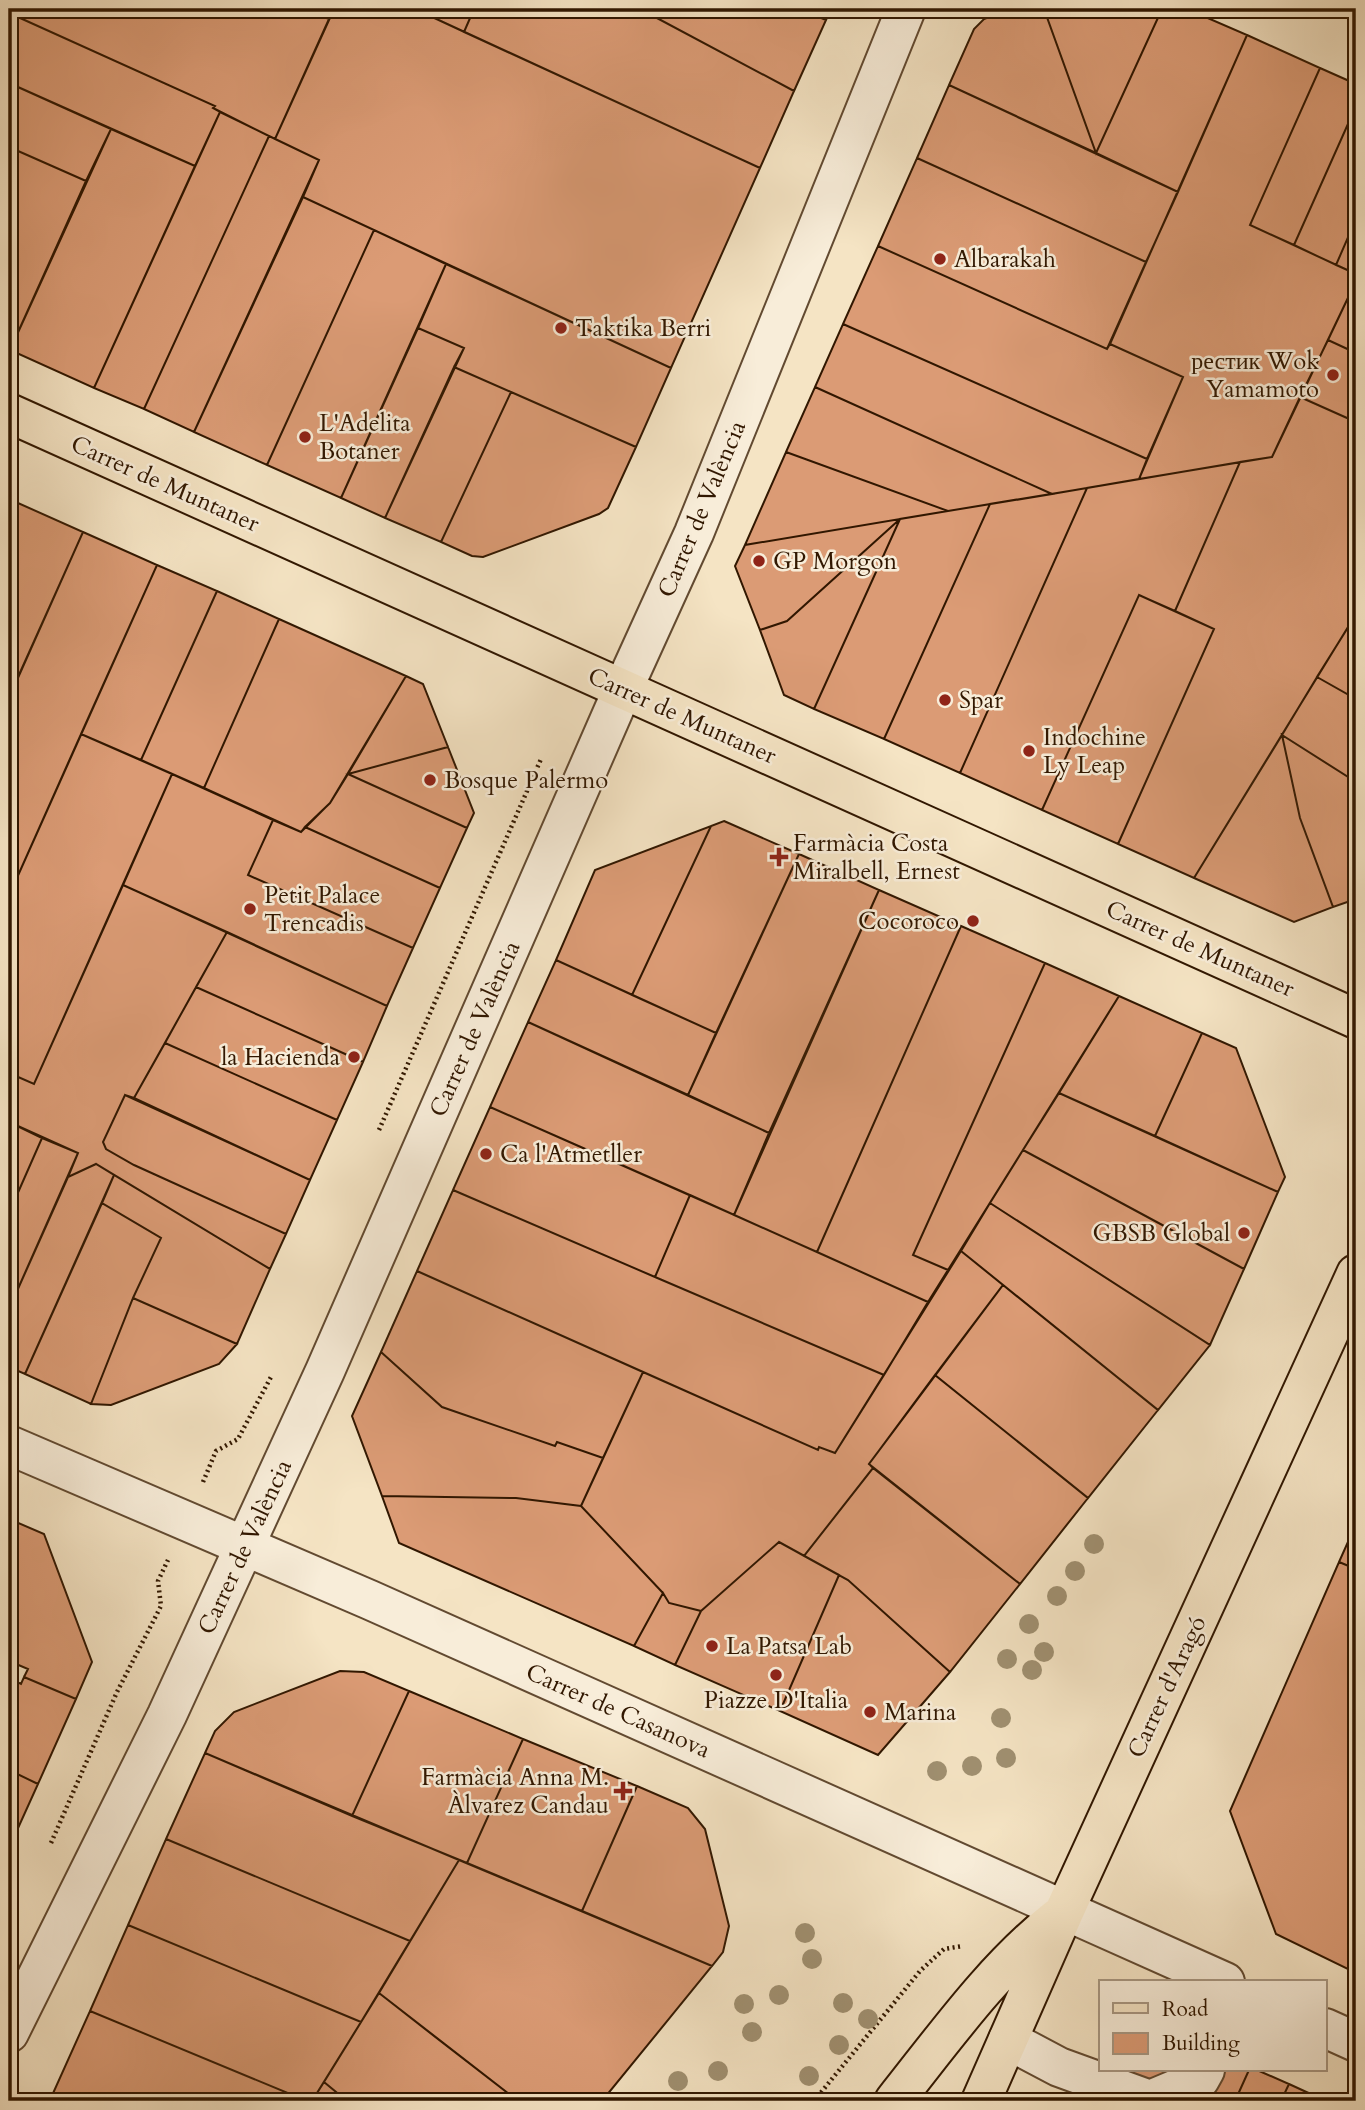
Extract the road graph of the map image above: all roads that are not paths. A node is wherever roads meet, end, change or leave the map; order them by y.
1 (906, 9) edge
2 (9, 413) edge
3 (624, 689) junction
4 (1356, 1019) edge
5 (1356, 1274) edge
6 (9, 1445) edge
7 (245, 1546) junction
8 (1064, 1912) junction
9 (1220, 1980) edge
10 (1326, 2028) edge
11 (9, 2033) edge
12 (1008, 2040) junction
13 (1356, 2042) edge
14 (1204, 2072) edge
15 (894, 2101) edge
16 (981, 2101) edge

1 - 3 street, Carrer de València
2 - 3 main road, Carrer de Muntaner
3 - 4 main road, Carrer de Muntaner
3 - 7 street, Carrer de València
5 - 8 main road, Carrer d'Aragó
6 - 7 street, Carrer de Casanova
7 - 8 street, Carrer de Casanova
7 - 11 street, Carrer de València
8 - 9 street, Carrer de Casanova
8 - 12 main road, Carrer d'Aragó
8 - 15 main road
10 - 13 street
12 - 14 street
12 - 16 main road, Carrer d'Aragó

